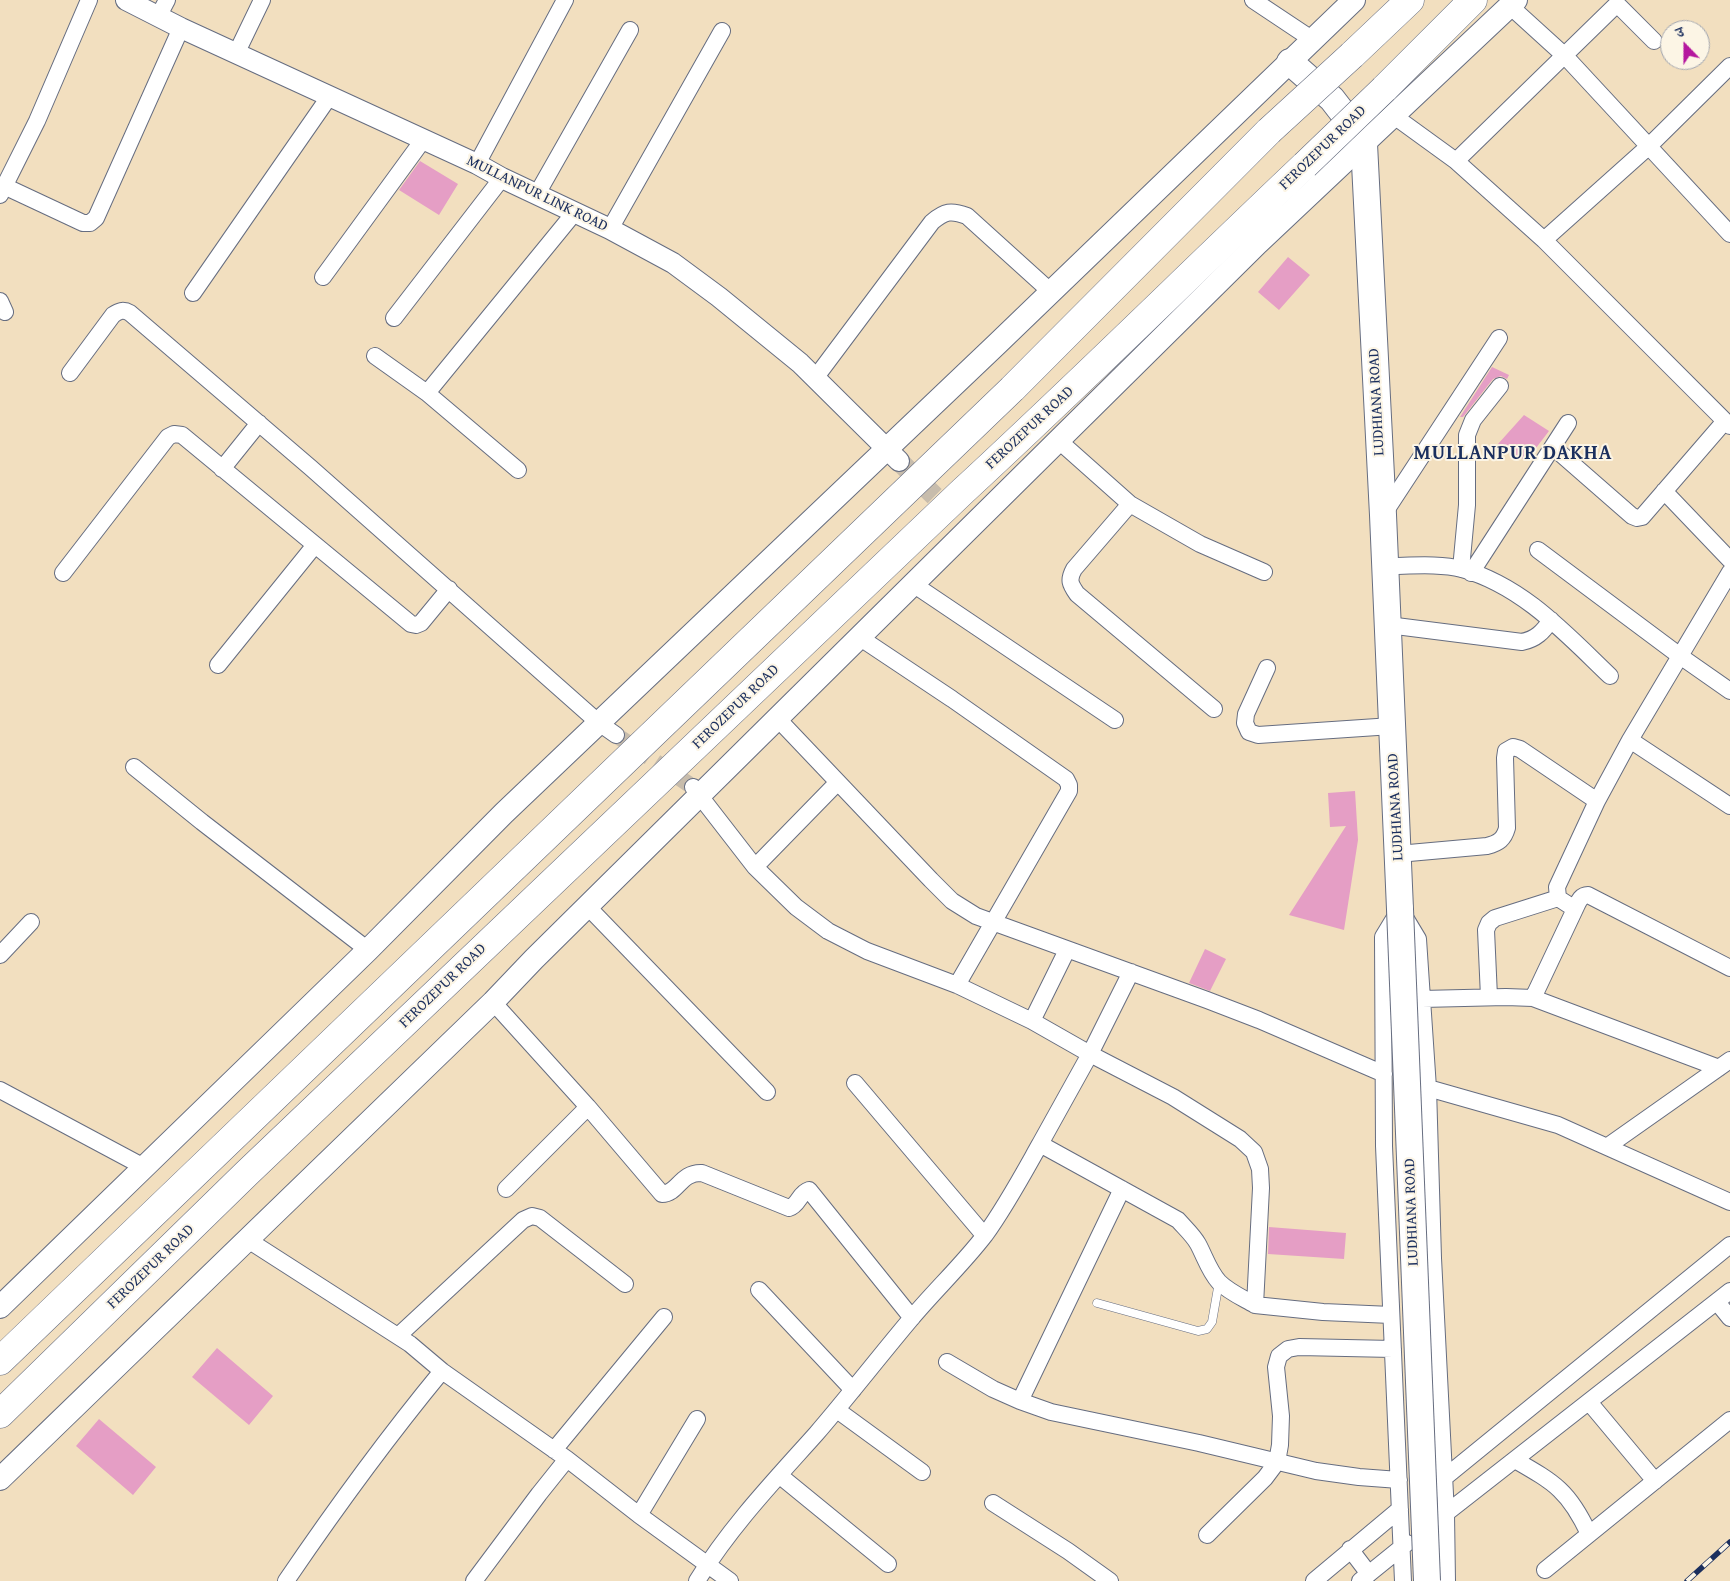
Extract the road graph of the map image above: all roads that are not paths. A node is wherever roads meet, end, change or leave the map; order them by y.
1 (89, 0) edge
2 (126, 0) edge
3 (262, 0) edge
4 (565, 0) edge
5 (1253, 0) edge
6 (1354, 0) edge
7 (1410, 0) edge
8 (1473, 0) edge
9 (1620, 2) edge
10 (1513, 3) edge
11 (163, 9) edge
12 (181, 28) junction
13 (630, 30) dead end
14 (722, 32) dead end
15 (1313, 40) junction
16 (1654, 41) dead end
17 (236, 54) junction
18 (1565, 56) junction
19 (1290, 62) junction
20 (1730, 66) edge
21 (329, 96) junction
22 (1394, 116) junction
23 (423, 140) junction
24 (1364, 144) junction
25 (1648, 146) junction
26 (1456, 160) junction
27 (476, 164) junction
28 (502, 178) junction
29 (2, 191) edge
30 (537, 194) junction
31 (575, 212) junction
32 (610, 229) junction
33 (1730, 234) edge
34 (1544, 240) junction
35 (323, 277) dead end
36 (1051, 292) junction
37 (194, 293) dead end
38 (394, 318) dead end
39 (1499, 338) dead end
40 (375, 356) dead end
41 (70, 373) dead end
42 (816, 377) junction
43 (1500, 386) dead end
44 (427, 393) junction
45 (1568, 422) dead end
46 (260, 423) junction
47 (1727, 423) edge
48 (1058, 440) junction
49 (1553, 446) junction
50 (893, 455) junction
51 (222, 469) junction
52 (518, 470) dead end
53 (1664, 491) junction
54 (1130, 504) junction
55 (1383, 515) junction
56 (315, 545) junction
57 (1538, 550) dead end
58 (1730, 560) edge
59 (1385, 566) junction
60 (1466, 571) junction
61 (1264, 572) dead end
62 (1730, 572) edge
63 (63, 573) dead end
64 (913, 584) junction
65 (449, 589) junction
66 (1551, 620) junction
67 (1388, 625) junction
68 (858, 637) junction
69 (1680, 656) junction
70 (218, 665) dead end
71 (1267, 668) dead end
72 (1610, 676) dead end
73 (1730, 691) edge
74 (1214, 709) dead end
75 (777, 718) junction
76 (1115, 720) dead end
77 (1392, 726) junction
78 (607, 729) junction
79 (1630, 740) junction
80 (134, 767) dead end
81 (838, 783) junction
82 (696, 791) junction
83 (1597, 800) junction
84 (1730, 806) edge
85 (1398, 854) junction
86 (755, 867) junction
87 (1558, 898) junction
88 (587, 906) junction
89 (1400, 909) junction
90 (1575, 909) junction
91 (31, 922) dead end
92 (993, 922) junction
93 (368, 950) junction
94 (1068, 950) junction
95 (0, 955) edge
96 (1730, 968) edge
97 (1131, 972) junction
98 (957, 985) junction
99 (1489, 997) junction
100 (1533, 998) junction
101 (1422, 999) junction
102 (493, 1002) junction
103 (1032, 1021) junction
104 (1090, 1054) junction
105 (1724, 1064) edge
106 (1384, 1074) junction
107 (855, 1083) dead end
108 (1428, 1088) junction
109 (0, 1090) edge
110 (767, 1092) dead end
111 (588, 1107) junction
112 (1040, 1144) junction
113 (1608, 1146) junction
114 (144, 1167) junction
115 (506, 1189) dead end
116 (1122, 1189) junction
117 (1730, 1202) edge
118 (984, 1235) junction
119 (248, 1240) junction
120 (1730, 1245) edge
121 (1219, 1282) junction
122 (625, 1284) dead end
123 (759, 1290) dead end
124 (1730, 1291) edge
125 (1717, 1302) junction
126 (1097, 1303) dead end
127 (1255, 1305) junction
128 (0, 1307) edge
129 (1391, 1315) junction
130 (664, 1317) dead end
131 (912, 1318) junction
132 (1730, 1318) edge
133 (398, 1336) junction
134 (1393, 1348) junction
135 (0, 1361) edge
136 (947, 1362) dead end
137 (442, 1371) junction
138 (853, 1390) junction
139 (1020, 1401) junction
140 (1590, 1402) junction
141 (837, 1410) junction
142 (0, 1414) edge
143 (698, 1420) dead end
144 (1730, 1420) edge
145 (561, 1454) junction
146 (1515, 1460) junction
147 (1277, 1462) junction
148 (922, 1472) dead end
149 (779, 1475) junction
150 (1444, 1478) junction
151 (0, 1479) edge
152 (1399, 1480) junction
153 (1655, 1481) junction
154 (994, 1503) dead end
155 (1400, 1509) junction
156 (1446, 1514) junction
157 (639, 1515) junction
158 (1589, 1534) junction
159 (1207, 1535) dead end
160 (1402, 1547) junction
161 (1350, 1549) junction
162 (707, 1564) junction
163 (888, 1564) dead end
164 (1545, 1570) dead end
165 (1365, 1577) edge
166 (286, 1581) edge
167 (474, 1581) edge
168 (697, 1581) edge
169 (730, 1581) edge
170 (1110, 1581) edge
171 (1314, 1581) edge
172 (1403, 1581) edge
173 (1427, 1581) edge
174 (1447, 1581) edge

1 - 29 street
2 - 11 street, MULLANPUR LINK ROAD
3 - 17 street
4 - 27 street
5 - 15 street
6 - 15 main road
7 - 135 highway, bridge
8 - 142 highway, FEROZEPUR ROAD, bridge
9 - 16 street
9 - 18 street
10 - 18 street
10 - 22 main road
11 - 12 street, MULLANPUR LINK ROAD
12 - 17 street, MULLANPUR LINK ROAD
12 - 29 street
13 - 30 street
14 - 32 street
15 - 19 main road
17 - 21 street, MULLANPUR LINK ROAD
18 - 25 street
18 - 26 street
19 - 24 main road, LUDHIANA ROAD
19 - 36 main road
20 - 25 street
21 - 23 street, MULLANPUR LINK ROAD
21 - 37 street
22 - 24 main road
22 - 26 street
23 - 27 street, MULLANPUR LINK ROAD
23 - 35 street
24 - 48 main road
24 - 55 main road, LUDHIANA ROAD
25 - 33 street
25 - 34 street
26 - 34 street
27 - 28 street, MULLANPUR LINK ROAD
28 - 30 street, MULLANPUR LINK ROAD
28 - 38 street
30 - 31 street, MULLANPUR LINK ROAD
31 - 32 street, MULLANPUR LINK ROAD
31 - 44 street
32 - 42 street, MULLANPUR LINK ROAD
34 - 47 street
36 - 42 street
36 - 50 main road
39 - 55 street
40 - 44 street
41 - 46 street
42 - 50 street, MULLANPUR LINK ROAD
43 - 60 street
44 - 52 street
45 - 49 street
46 - 51 street
46 - 65 street
47 - 53 street
48 - 54 street
48 - 64 main road
49 - 53 street
49 - 60 street
50 - 78 main road
51 - 56 street
51 - 63 street
53 - 58 street
54 - 61 street
54 - 74 street
55 - 59 main road, LUDHIANA ROAD
56 - 65 street
56 - 70 street
57 - 69 street
59 - 60 street
59 - 67 main road, LUDHIANA ROAD
60 - 66 street
62 - 69 street
64 - 68 main road
64 - 76 street
65 - 78 street
66 - 67 street
66 - 72 street
67 - 77 main road, LUDHIANA ROAD
68 - 75 main road
68 - 92 street
69 - 73 street
69 - 79 street
71 - 77 street
75 - 81 street
75 - 82 main road
77 - 85 main road, LUDHIANA ROAD
78 - 93 main road
79 - 83 street
79 - 84 street
80 - 93 street
81 - 86 street
81 - 92 street
82 - 86 street
82 - 88 main road
83 - 85 street
83 - 87 street
85 - 89 main road, LUDHIANA ROAD
86 - 98 street
87 - 90 street
87 - 99 street
88 - 102 main road
88 - 110 street
89 - 101 street
89 - 106 street
89 - 173 main road, LUDHIANA ROAD, bridge
90 - 96 street
90 - 100 street
91 - 95 street
92 - 94 street
92 - 98 street
93 - 114 main road
94 - 97 street
94 - 103 street
97 - 104 street
97 - 106 street
98 - 103 street
99 - 100 street
99 - 101 street
100 - 105 street
101 - 108 street
102 - 111 street
102 - 119 main road
103 - 104 street
104 - 112 street
104 - 127 street
105 - 113 street
106 - 129 street
107 - 118 street
108 - 113 street
108 - 150 street
109 - 114 street
111 - 115 street
111 - 131 street
112 - 116 street
112 - 118 street
113 - 117 street
114 - 128 main road
116 - 121 street
116 - 139 street
118 - 131 street
119 - 133 street
119 - 151 main road
120 - 150 street
121 - 126 lane
121 - 127 street
122 - 133 street
123 - 138 street
124 - 125 street
125 - 132 street
125 - 140 street
127 - 129 street
129 - 134 street
130 - 145 street
131 - 138 street
133 - 137 street
134 - 147 street
134 - 152 street
136 - 139 street
137 - 145 street
137 - 166 street
138 - 141 street
139 - 147 street
140 - 146 street
140 - 153 street
141 - 148 street
141 - 149 street
143 - 157 street
144 - 153 street
145 - 157 street
145 - 167 street
146 - 156 street
146 - 158 street
147 - 152 street
147 - 159 street
149 - 162 street
149 - 163 street
150 - 156 street
152 - 155 street
153 - 158 street
154 - 170 street
155 - 160 street
155 - 161 street
156 - 160 street
156 - 174 street
157 - 162 street
158 - 164 street
160 - 165 street
160 - 172 street
161 - 165 street
161 - 171 street
162 - 168 street
162 - 169 street

